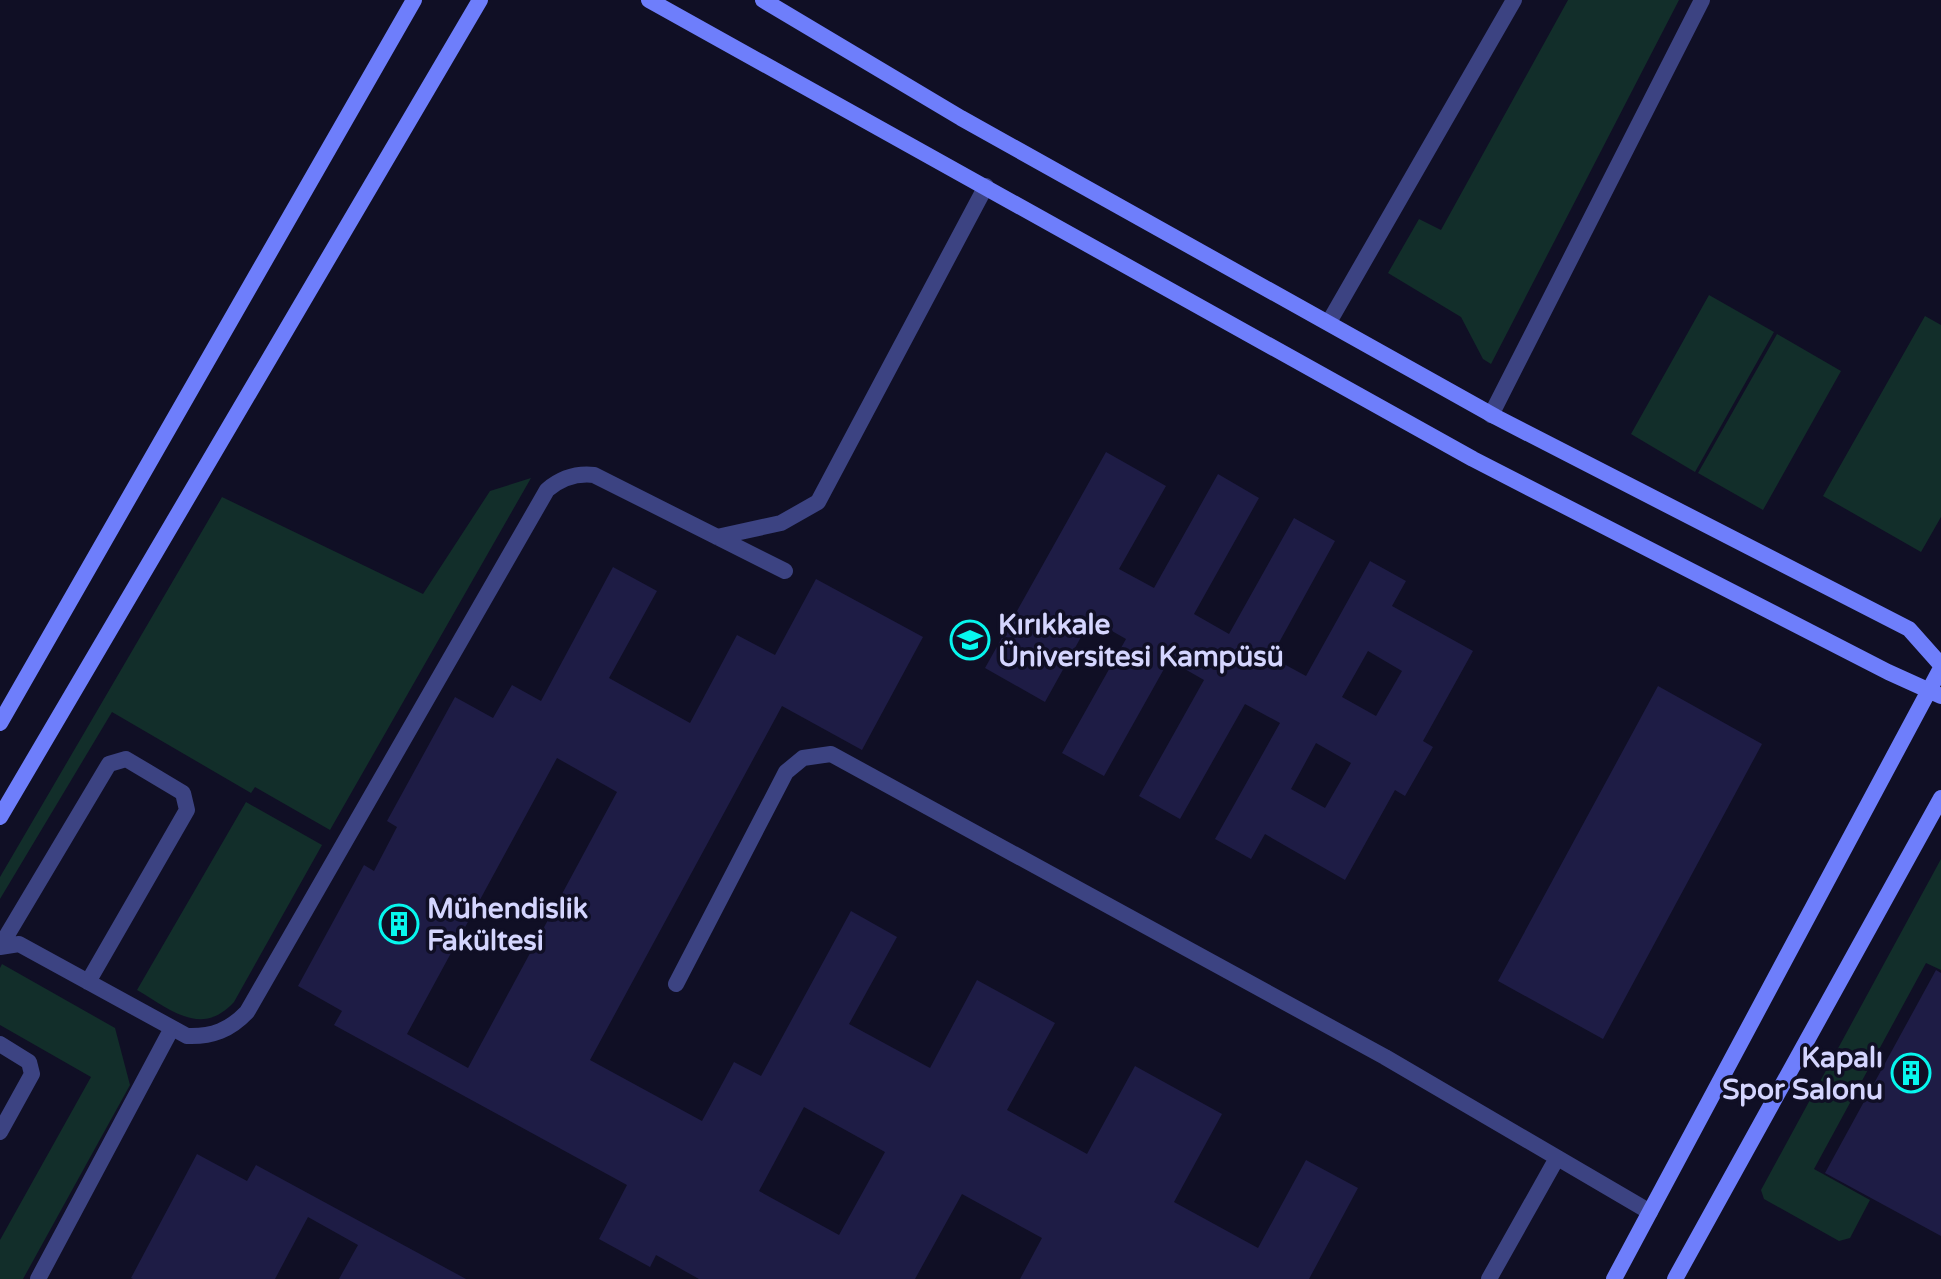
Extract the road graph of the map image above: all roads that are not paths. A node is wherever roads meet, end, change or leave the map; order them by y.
1 (414, 0) edge
2 (480, 0) edge
3 (649, 0) edge
4 (763, 0) edge
5 (1514, 0) edge
6 (1702, 0) edge
7 (986, 186) junction
8 (1329, 322) junction
9 (1491, 415) junction
10 (717, 537) junction
11 (785, 571) dead end
12 (1941, 667) edge
13 (1935, 693) edge
14 (0, 723) edge
15 (1941, 798) edge
16 (0, 817) edge
17 (0, 947) edge
18 (88, 982) junction
19 (676, 984) dead end
20 (172, 1028) junction
21 (0, 1044) edge
22 (0, 1132) edge
23 (1557, 1158) junction
24 (1650, 1212) junction
25 (38, 1279) edge
26 (1489, 1279) edge
27 (1614, 1279) edge
28 (1675, 1279) edge

1 - 14 street
2 - 16 street
3 - 7 street
4 - 8 street
5 - 8 street
6 - 9 street
7 - 10 street
7 - 13 street
8 - 9 street
9 - 12 street
10 - 11 street
10 - 20 street
12 - 13 street
13 - 24 street
15 - 28 street
17 - 18 street
17 - 18 street
18 - 20 street
19 - 23 street
20 - 25 street
21 - 22 street
23 - 24 street
23 - 26 street
24 - 27 street

